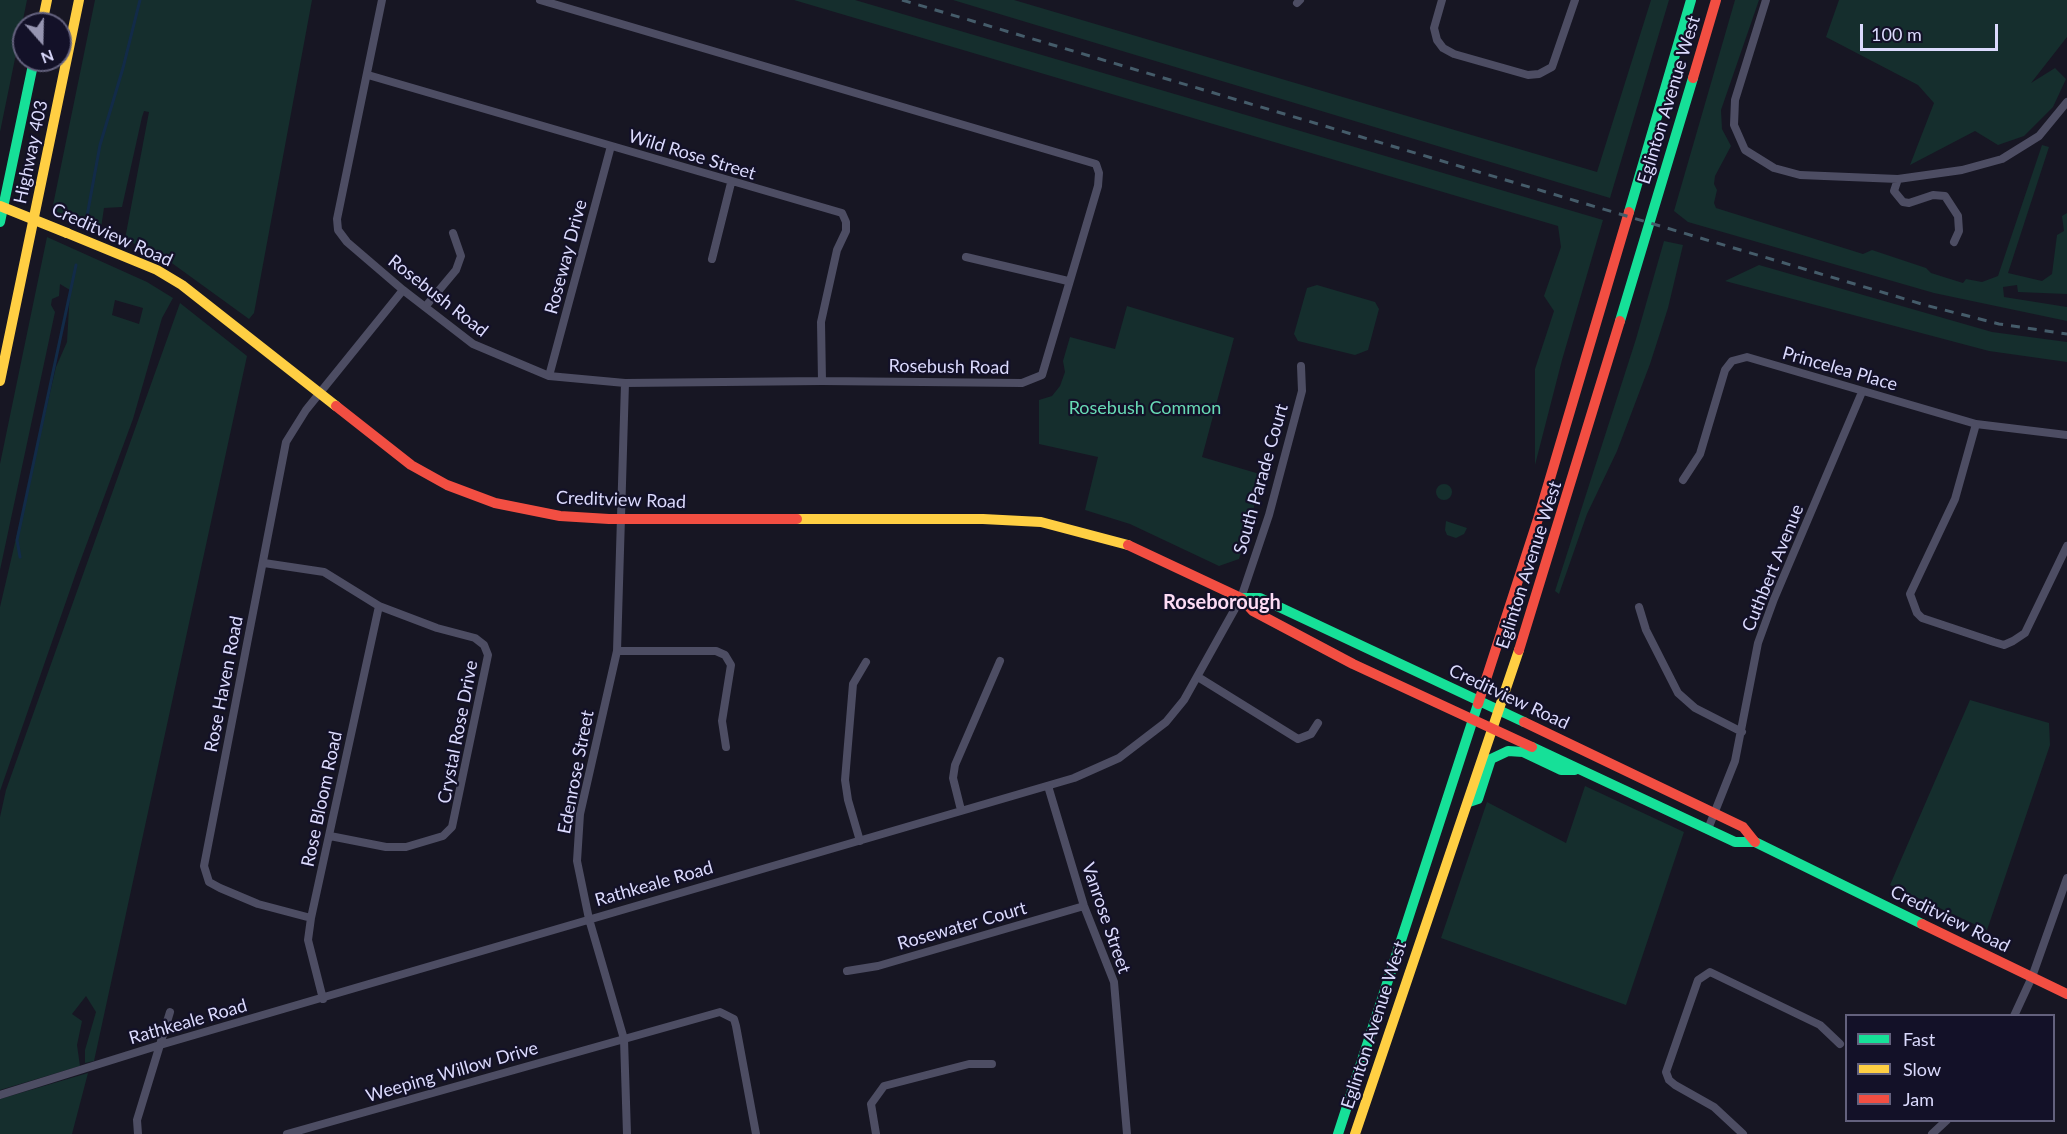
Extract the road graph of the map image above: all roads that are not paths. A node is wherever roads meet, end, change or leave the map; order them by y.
1 (79, 0) edge
2 (382, 0) edge
3 (540, 0) edge
4 (1442, 0) edge
5 (1575, 0) edge
6 (1691, 0) edge
7 (1716, 0) edge
8 (1766, 0) edge
9 (31, 72) edge
10 (368, 75) junction
11 (2067, 102) edge
12 (611, 146) junction
13 (1898, 179) junction
14 (731, 183) junction
15 (0, 206) edge
16 (0, 222) edge
17 (453, 233) dead end
18 (1954, 242) dead end
19 (966, 257) dead end
20 (712, 259) dead end
21 (1068, 281) junction
22 (403, 290) junction
23 (425, 307) junction
24 (1301, 366) dead end
25 (549, 376) junction
26 (0, 381) edge
27 (822, 381) junction
28 (625, 383) junction
29 (1862, 392) junction
30 (320, 395) junction
31 (1976, 424) junction
32 (2067, 435) edge
33 (1683, 480) dead end
34 (621, 519) junction
35 (2067, 546) edge
36 (264, 562) junction
37 (1241, 598) junction
38 (379, 606) junction
39 (1639, 607) dead end
40 (617, 651) junction
41 (1000, 661) dead end
42 (866, 662) dead end
43 (1198, 677) junction
44 (1480, 701) junction
45 (1500, 710) junction
46 (1474, 720) junction
47 (1318, 723) dead end
48 (1493, 730) junction
49 (1742, 732) junction
50 (726, 747) dead end
51 (1579, 770) junction
52 (1048, 786) junction
53 (1469, 802) junction
54 (961, 810) junction
55 (1714, 814) junction
56 (1708, 829) junction
57 (330, 836) junction
58 (860, 840) junction
59 (1755, 842) junction
60 (2067, 878) edge
61 (1084, 906) junction
62 (311, 918) junction
63 (589, 919) junction
64 (847, 971) dead end
65 (2032, 977) junction
66 (2067, 994) edge
67 (323, 999) junction
68 (170, 1012) dead end
69 (2015, 1014) edge
70 (624, 1039) junction
71 (1840, 1044) dead end
72 (160, 1045) junction
73 (992, 1064) dead end
74 (0, 1095) edge
75 (1945, 1122) edge
76 (138, 1134) edge
77 (287, 1134) edge
78 (627, 1134) edge
79 (756, 1134) edge
80 (876, 1134) edge
81 (1127, 1134) edge
82 (1338, 1134) edge
83 (1354, 1134) edge
84 (1743, 1134) edge
85 (1932, 1134) edge

1 - 26 main road, Highway 403
2 - 10 street, Rosebush Road
3 - 21 street, Rosebush Road
4 - 5 street
6 - 44 main road, Eglinton Avenue West
7 - 45 main road, Eglinton Avenue West
8 - 13 street
9 - 16 main road, Highway 403
10 - 12 street, Wild Rose Street
10 - 22 street, Rosebush Road
11 - 13 street
12 - 14 street, Wild Rose Street
12 - 25 street, Roseway Drive
13 - 18 street
14 - 20 street
14 - 27 street, Wild Rose Street
15 - 30 main road, Creditview Road, bridge
17 - 23 street
19 - 21 street
21 - 27 street, Rosebush Road
22 - 23 street, Rosebush Road
22 - 30 street, Rose Haven Road
23 - 25 street, Rosebush Road
24 - 37 street, South Parade Court
25 - 28 street, Rosebush Road
27 - 28 street, Rosebush Road
28 - 34 street, Edenrose Street
29 - 31 street, Princelea Place
29 - 33 street, Princelea Place
29 - 49 street, Cuthbert Avenue
30 - 34 main road, Creditview Road
30 - 36 street, Rose Haven Road
31 - 32 street, Princelea Place
31 - 35 street
34 - 37 main road, Creditview Road
34 - 40 street, Edenrose Street
36 - 38 street, Crystal Rose Drive
36 - 62 street, Rose Haven Road
37 - 43 street, Rathkeale Road
37 - 44 main road, Creditview Road
37 - 46 main road, Creditview Road
38 - 57 street, Rose Bloom Road
38 - 57 street, Crystal Rose Drive
39 - 49 street
40 - 50 street
40 - 63 street, Edenrose Street
41 - 54 street
42 - 58 street
43 - 47 street
43 - 52 street, Rathkeale Road
44 - 45 main road, Creditview Road
44 - 46 main road, Eglinton Avenue West
45 - 48 main road, Eglinton Avenue West
45 - 55 main road, Creditview Road
46 - 48 main road, Creditview Road
46 - 82 main road, Eglinton Avenue West
48 - 51 main road, Creditview Road
48 - 53 main road, Eglinton Avenue West
49 - 55 street, Cuthbert Avenue
51 - 53 main road
51 - 56 main road, Creditview Road
52 - 54 street, Rathkeale Road
52 - 61 street, Vanrose Street
53 - 83 main road, Eglinton Avenue West
54 - 58 street, Rathkeale Road
55 - 56 street, Cuthbert Avenue
55 - 59 main road, Creditview Road
56 - 59 main road, Creditview Road
57 - 62 street, Rose Bloom Road
58 - 63 street, Rathkeale Road
59 - 65 main road, Creditview Road
60 - 65 street
61 - 64 street, Rosewater Court
61 - 81 street, Vanrose Street
62 - 67 street, Rose Bloom Road
63 - 67 street, Rathkeale Road
63 - 70 street, Edenrose Street
65 - 66 main road, Creditview Road
65 - 69 street
67 - 72 street, Rathkeale Road
68 - 72 street
70 - 77 street, Weeping Willow Drive
70 - 78 street, Edenrose Street
70 - 79 street, Weeping Willow Drive
71 - 84 street
72 - 74 street, Rathkeale Road
72 - 76 street
73 - 80 street
75 - 85 street

